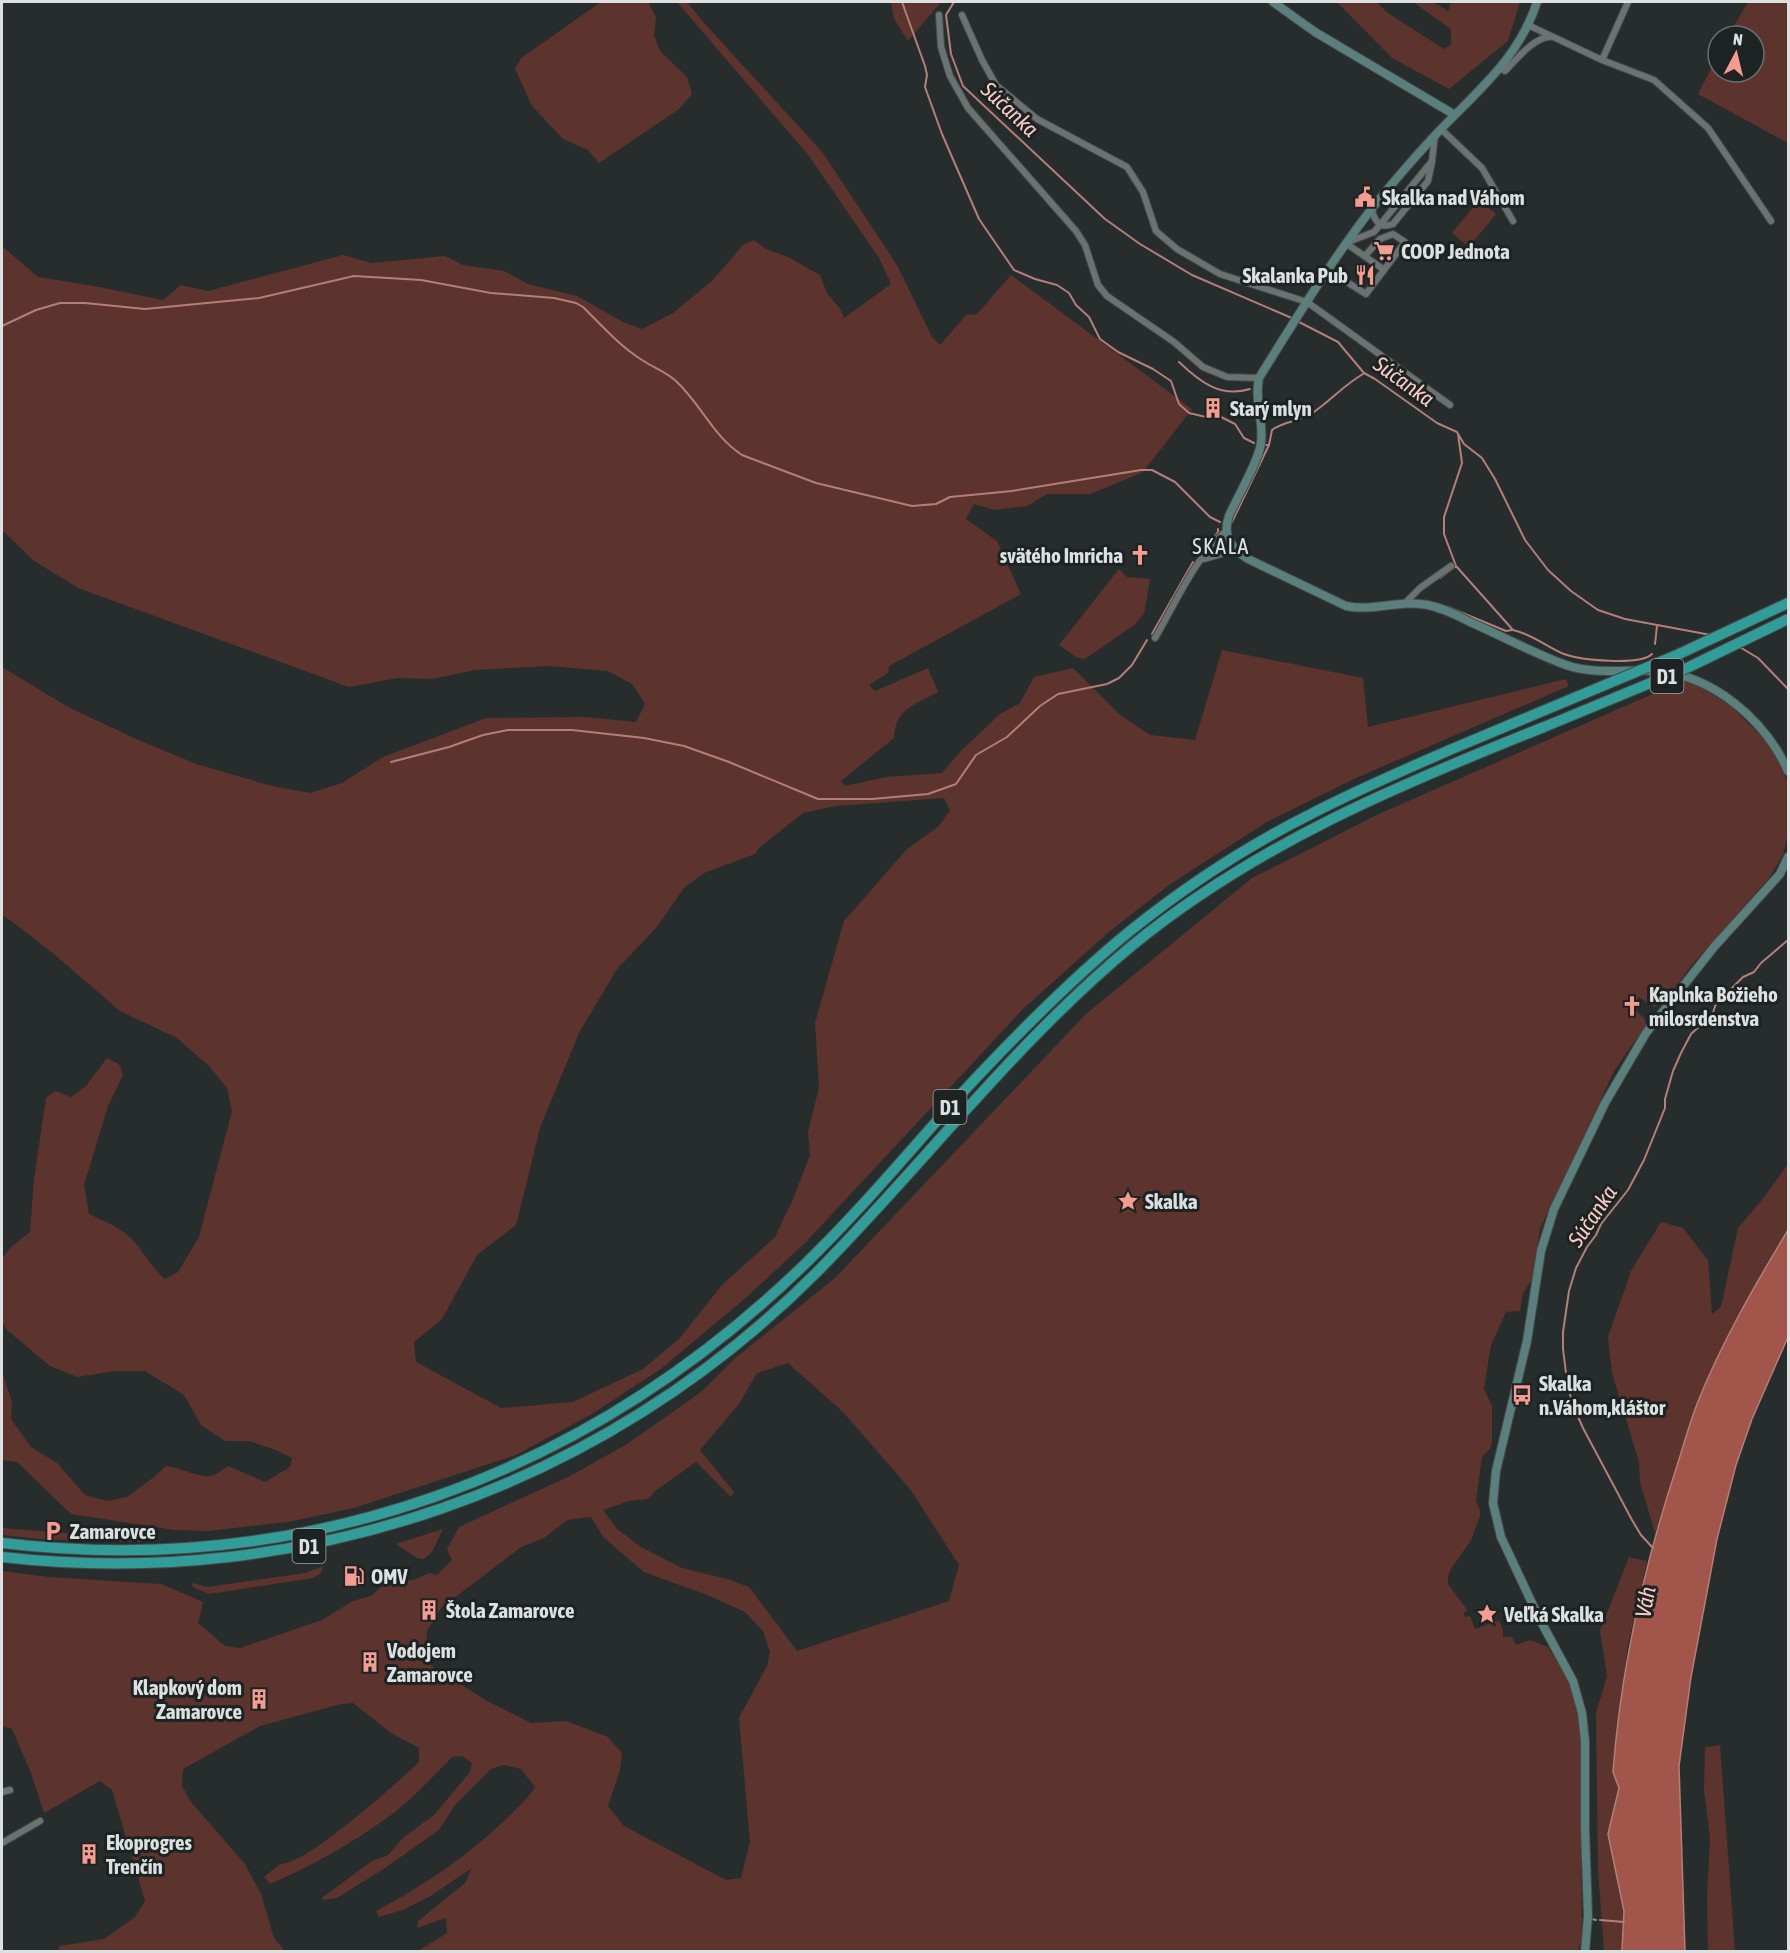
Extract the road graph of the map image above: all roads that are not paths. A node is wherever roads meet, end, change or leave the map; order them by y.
1 (1274, 2) edge
2 (1537, 2) edge
3 (1628, 2) edge
4 (939, 15) dead end
5 (962, 15) dead end
6 (1528, 25) junction
7 (1554, 37) junction
8 (1602, 60) junction
9 (1501, 68) junction
10 (1455, 115) junction
11 (1438, 132) junction
12 (1372, 209) junction
13 (1513, 220) dead end
14 (1771, 222) dead end
15 (1380, 225) junction
16 (1347, 243) junction
17 (1365, 256) junction
18 (1383, 268) junction
19 (1329, 271) junction
20 (1307, 302) junction
21 (1259, 378) junction
22 (1450, 405) dead end
23 (1226, 531) junction
24 (1235, 550) junction
25 (1202, 559) junction
26 (1451, 566) dead end
27 (1788, 603) edge
28 (1404, 605) junction
29 (1788, 619) edge
30 (1155, 638) dead end
31 (1788, 771) edge
32 (1788, 857) edge
33 (2, 1543) edge
34 (2, 1557) edge
35 (9, 1790) dead end
36 (2, 1792) edge
37 (40, 1821) dead end
38 (2, 1843) edge
39 (1585, 1952) edge

1 - 10 main road
2 - 6 main road
3 - 8 street
4 - 21 street
5 - 20 street
6 - 7 street
6 - 9 main road
7 - 8 street
7 - 9 street
8 - 14 street
9 - 10 main road
10 - 11 main road
11 - 12 main road
11 - 13 street
11 - 15 street
12 - 15 street
12 - 16 main road
15 - 16 street
16 - 17 street
16 - 19 main road
17 - 18 street
17 - 18 street
18 - 19 street
19 - 20 main road
20 - 21 main road
20 - 22 street
21 - 23 main road
23 - 24 main road
23 - 25 street
24 - 25 street
24 - 28 main road
25 - 30 street
26 - 28 street
27 - 33 highway, D1, bridge
28 - 31 main road
29 - 34 highway, D1, bridge
32 - 39 main road
35 - 36 street
37 - 38 street

